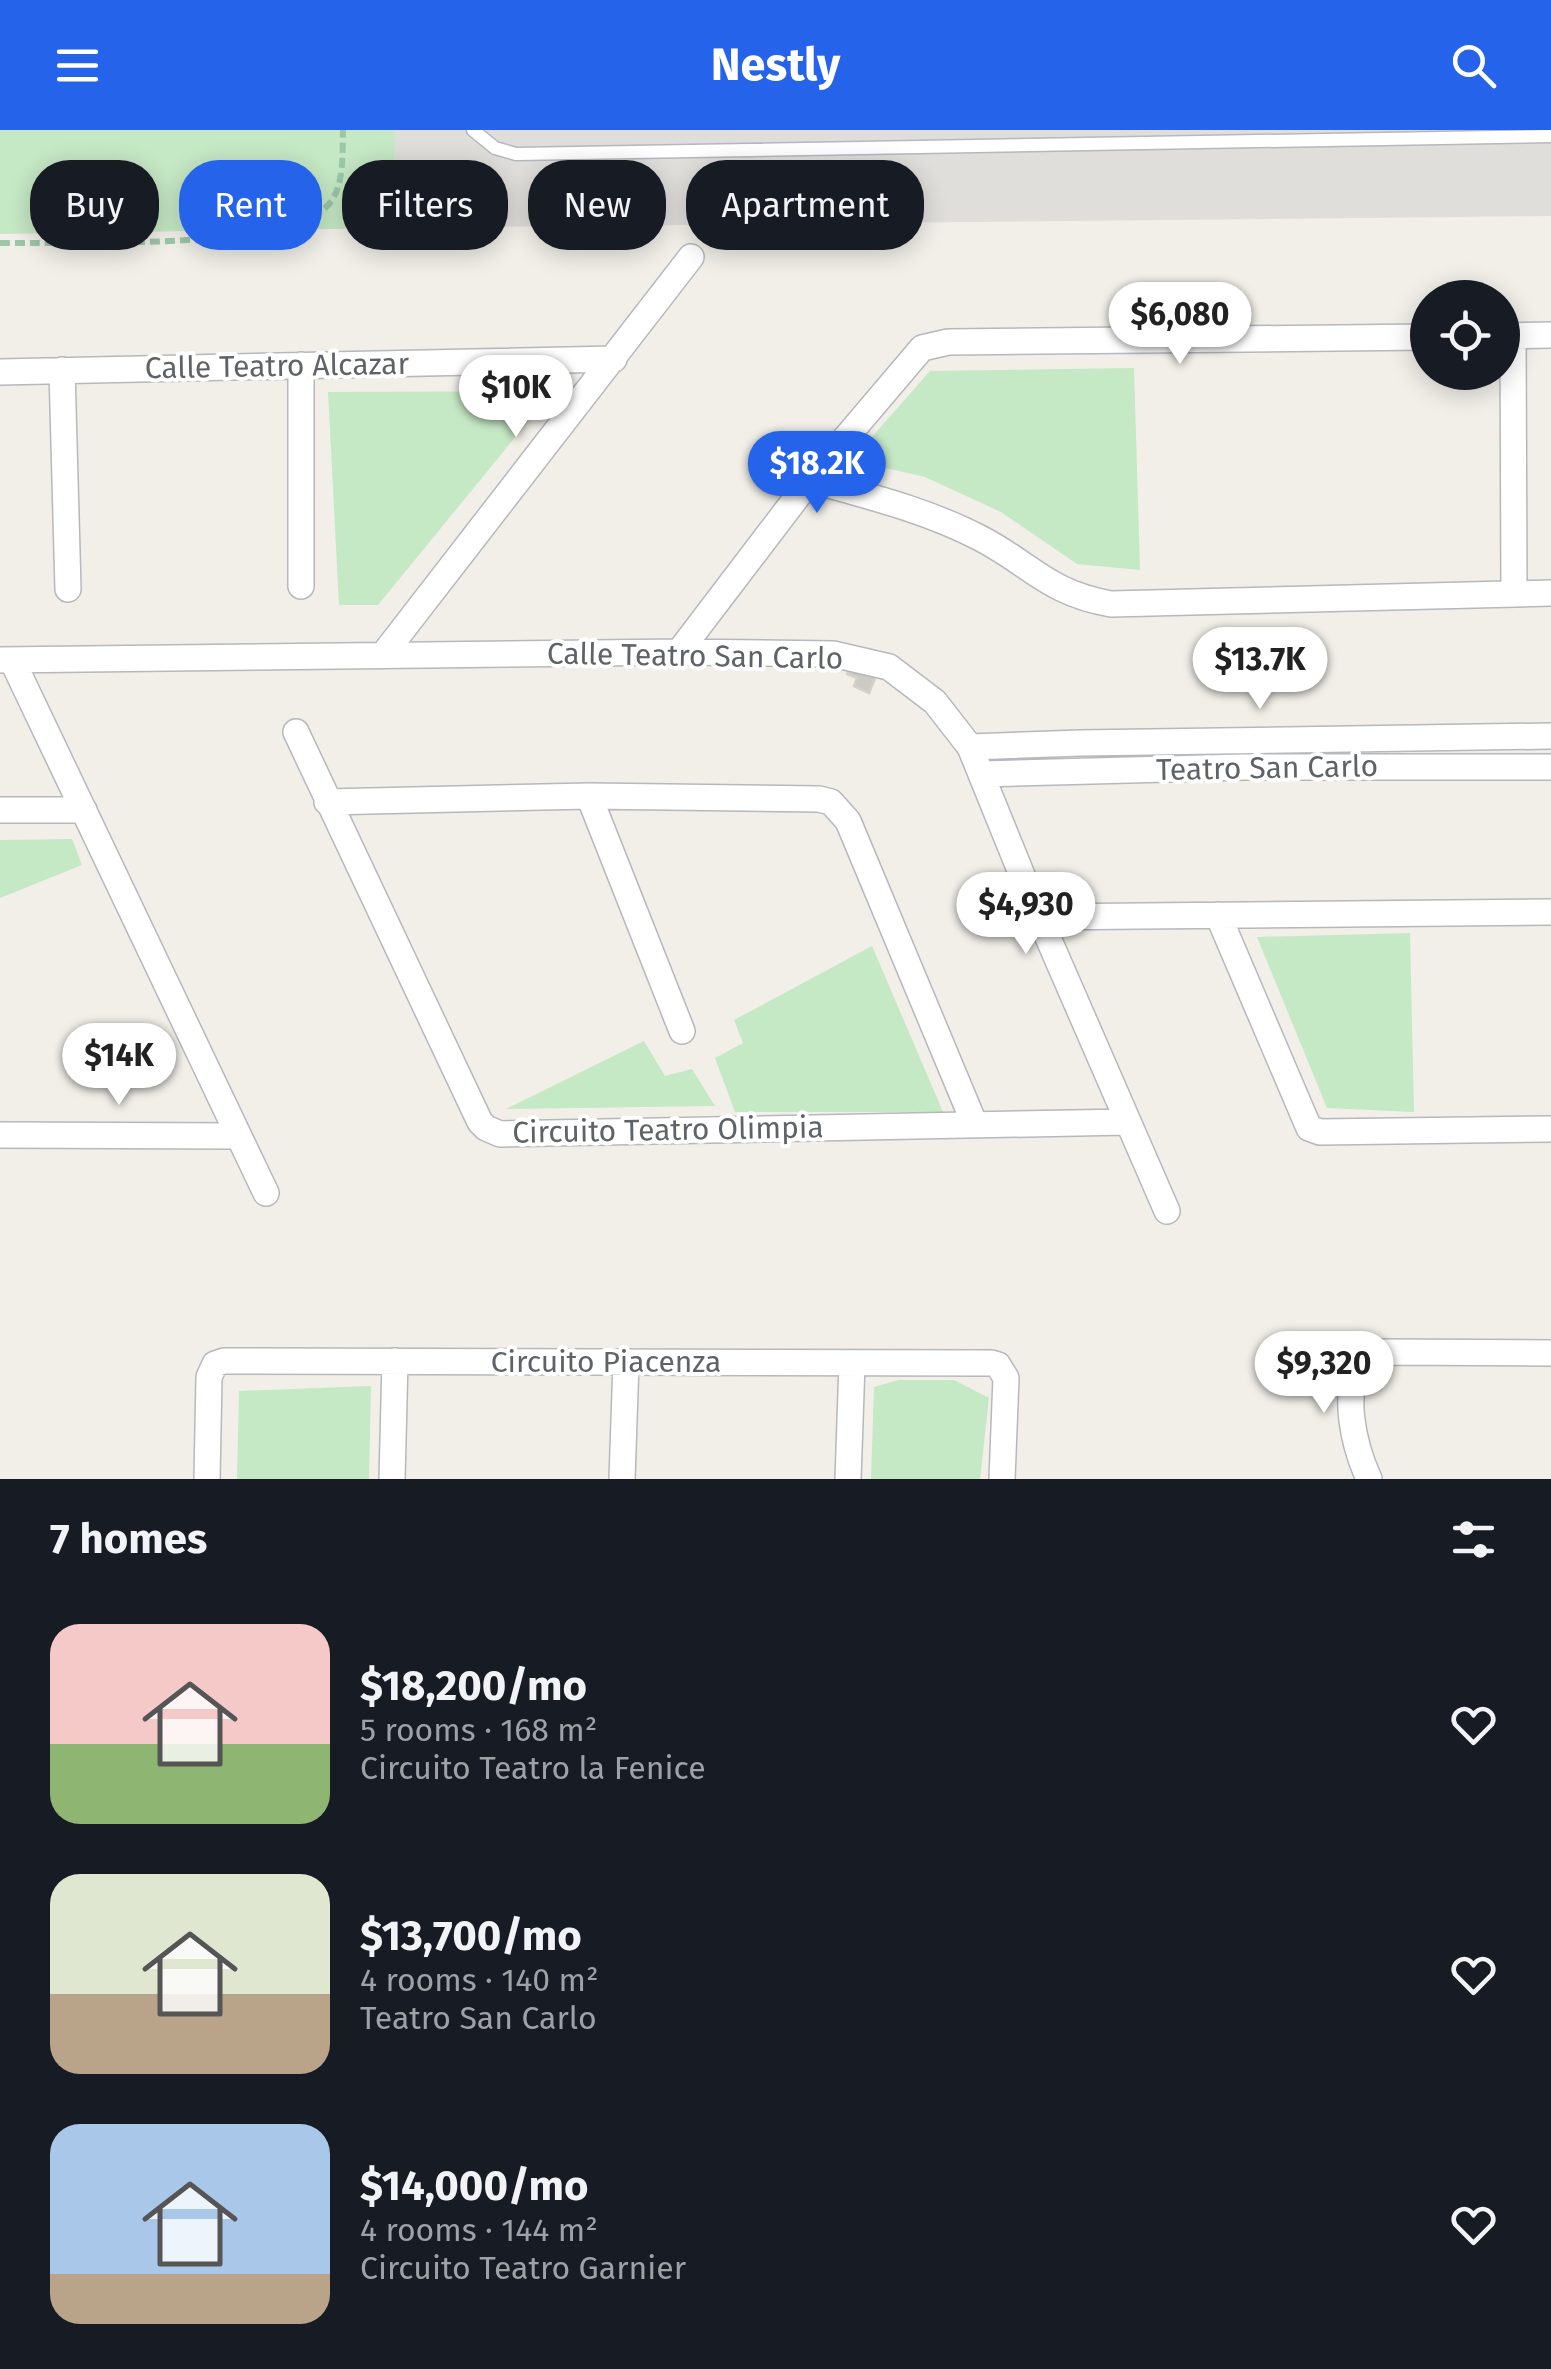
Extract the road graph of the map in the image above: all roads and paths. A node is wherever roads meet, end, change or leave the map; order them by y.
1 (343, 130) edge
2 (473, 130) edge
3 (1551, 136) edge
4 (0, 243) edge
5 (691, 257) dead end
6 (1520, 336) edge
7 (1551, 336) edge
8 (1410, 337) edge
9 (614, 358) junction
10 (301, 365) junction
11 (62, 370) junction
12 (0, 372) edge
13 (1509, 390) edge
14 (810, 480) junction
15 (301, 586) dead end
16 (68, 589) dead end
17 (1514, 592) junction
18 (1551, 592) edge
19 (679, 652) junction
20 (382, 655) junction
21 (6, 660) edge
22 (296, 732) dead end
23 (1551, 736) edge
24 (970, 747) junction
25 (1551, 767) edge
26 (983, 774) junction
27 (589, 796) junction
28 (327, 802) junction
29 (0, 810) edge
30 (84, 810) junction
31 (1551, 912) edge
32 (1218, 915) junction
33 (1038, 917) junction
34 (682, 1031) dead end
35 (1127, 1122) junction
36 (975, 1124) junction
37 (1551, 1129) edge
38 (0, 1135) edge
39 (237, 1136) junction
40 (266, 1193) dead end
41 (1167, 1211) dead end
42 (1551, 1354) edge
43 (395, 1361) junction
44 (626, 1362) junction
45 (852, 1363) junction
46 (208, 1479) edge
47 (392, 1479) edge
48 (622, 1479) edge
49 (848, 1479) edge
50 (1002, 1479) edge
51 (1369, 1479) edge

1 - 4 path
2 - 3 lane
5 - 9 street
6 - 7 street
8 - 14 street
9 - 10 street, Calle Teatro Alcazar
9 - 20 street
10 - 11 street, Calle Teatro Alcazar
10 - 15 street
11 - 12 street, Calle Teatro Alcazar
11 - 16 street
13 - 17 street
14 - 17 street
14 - 19 street
17 - 18 street
19 - 20 street, Calle Teatro San Carlo
19 - 24 street, Calle Teatro San Carlo
20 - 21 street, Calle Teatro San Carlo
21 - 30 street
22 - 28 street, Circuito Teatro Olimpia
23 - 24 street, Teatro San Carlo
24 - 26 street, Calle Teatro San Carlo
25 - 26 street, Teatro San Carlo
26 - 33 street, Calle Teatro San Carlo
27 - 28 street
27 - 34 street
27 - 36 street
28 - 36 street, Circuito Teatro Olimpia
29 - 30 street
30 - 39 street
31 - 32 street
32 - 33 street
32 - 37 street
33 - 35 street, Calle Teatro San Carlo
35 - 36 street, Circuito Teatro Olimpia
35 - 41 street, Calle Teatro San Carlo
38 - 39 street
39 - 40 street
42 - 51 street
43 - 44 street, Circuito Piacenza
43 - 46 street, Circuito Piacenza
43 - 47 street
44 - 45 street, Circuito Piacenza
44 - 48 street
45 - 49 street
45 - 50 street, Circuito Piacenza

